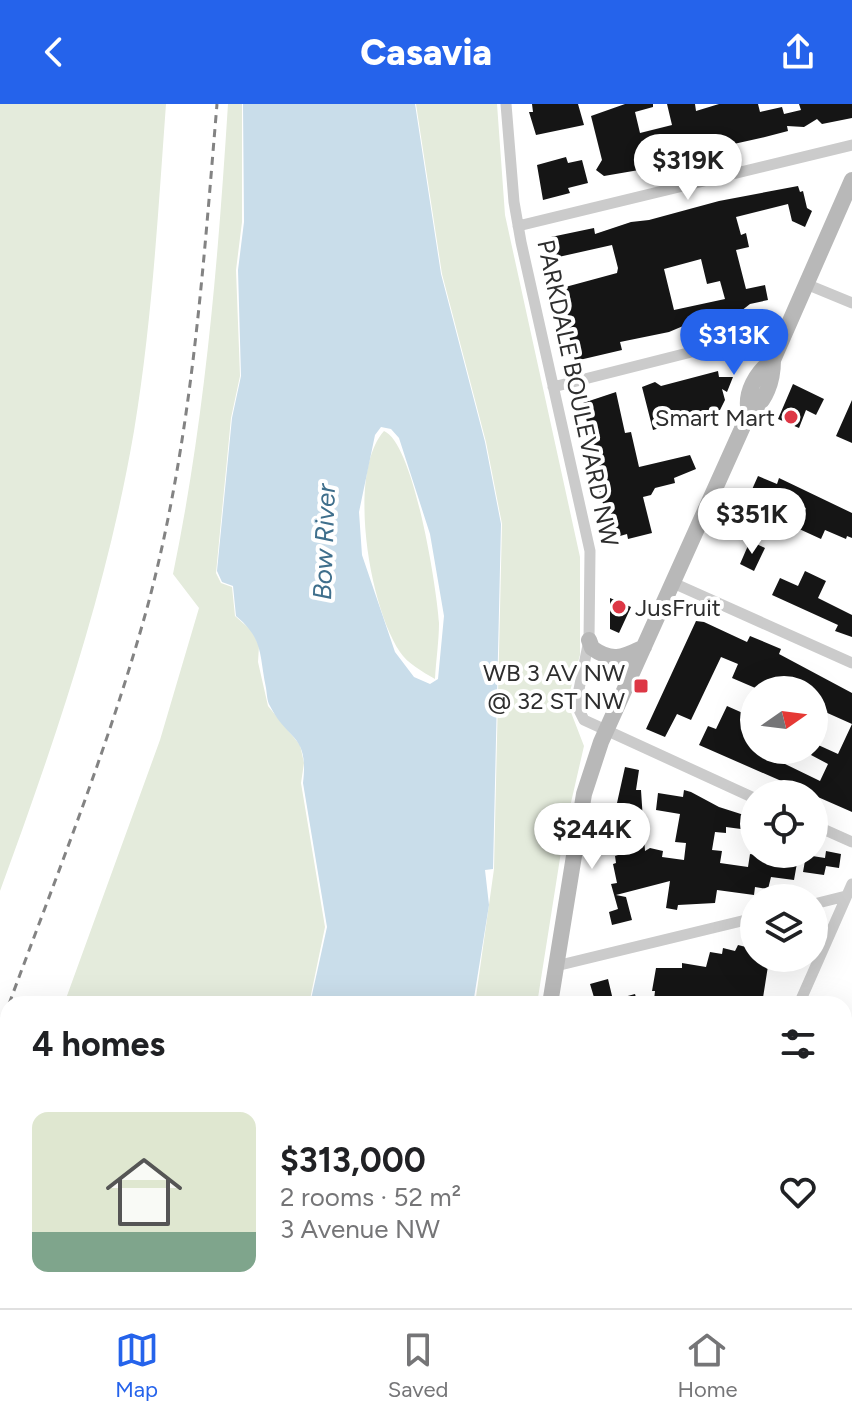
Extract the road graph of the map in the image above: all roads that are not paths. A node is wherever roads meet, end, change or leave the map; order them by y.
1 (506, 104) edge
2 (852, 145) edge
3 (852, 180) edge
4 (518, 226) junction
5 (806, 284) junction
6 (852, 303) edge
7 (775, 356) junction
8 (553, 387) junction
9 (671, 582) junction
10 (589, 640) junction
11 (644, 647) junction
12 (852, 663) edge
13 (606, 730) junction
14 (740, 792) edge
15 (828, 831) edge
16 (852, 842) edge
17 (852, 884) edge
18 (846, 896) junction
19 (828, 900) edge
20 (740, 921) edge
21 (556, 966) junction
22 (551, 996) edge
23 (802, 996) edge

1 - 4 street, PARKDALE BOULEVARD NW
2 - 4 street
3 - 5 main road
4 - 8 street, PARKDALE BOULEVARD NW
5 - 6 street
5 - 7 main road
7 - 8 street
7 - 9 main road
8 - 10 street, PARKDALE BOULEVARD NW
9 - 11 main road
9 - 12 street
10 - 11 main road
10 - 13 street, PARKDALE BOULEVARD NW
11 - 13 main road
13 - 14 street, PARKDALE BOULEVARD NW
13 - 21 main road
15 - 16 street
17 - 18 street
18 - 19 street
18 - 23 street
20 - 21 street
21 - 22 main road

